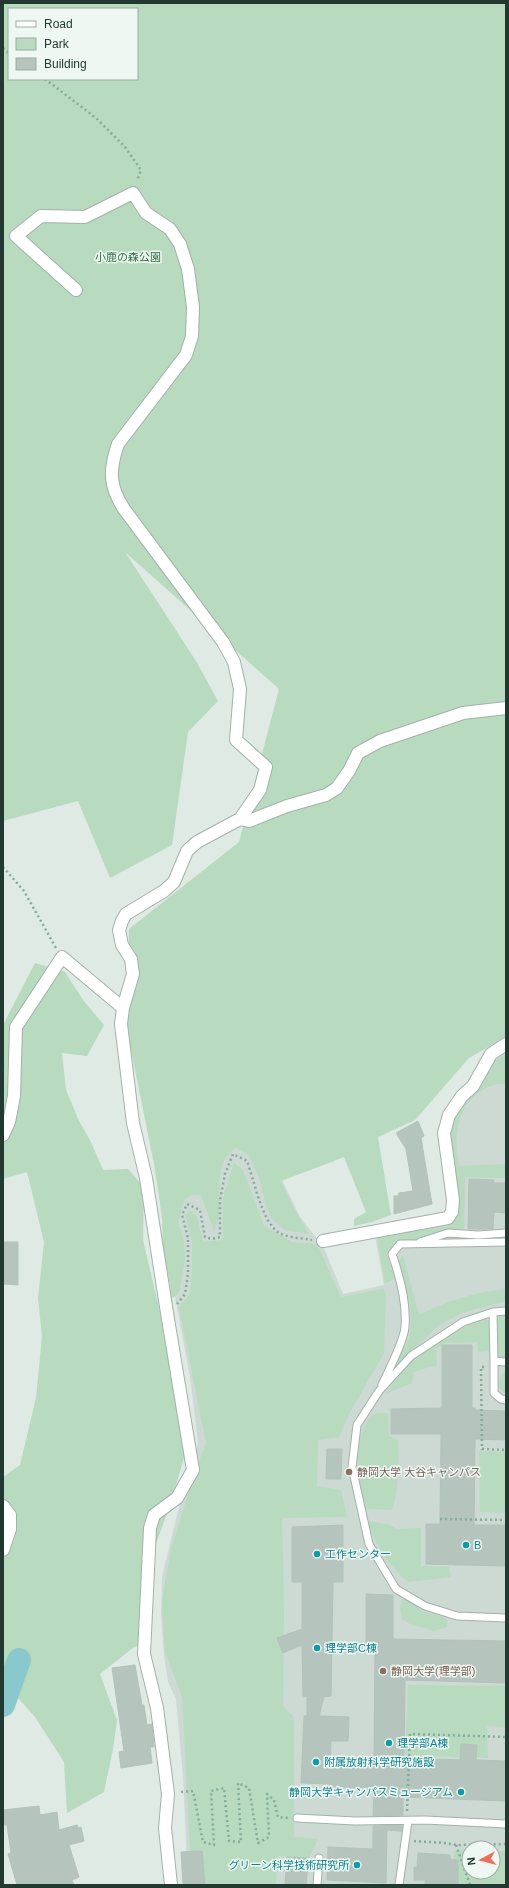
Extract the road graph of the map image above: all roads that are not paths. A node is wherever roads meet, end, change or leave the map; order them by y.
1 (76, 290) dead end
2 (506, 708) edge
3 (240, 819) junction
4 (123, 1008) junction
5 (506, 1044) edge
6 (3, 1135) edge
7 (506, 1234) edge
8 (323, 1241) road end
9 (506, 1242) edge
10 (410, 1245) junction
11 (506, 1311) edge
12 (493, 1312) junction
13 (506, 1362) edge
14 (494, 1364) junction
15 (379, 1392) junction
16 (506, 1400) edge
17 (3, 1506) edge
18 (3, 1550) edge
19 (506, 1618) edge
20 (297, 1818) road end
21 (408, 1821) junction
22 (506, 1824) edge
23 (319, 1858) dead end
24 (171, 1885) edge
25 (317, 1885) edge
26 (399, 1885) edge

1 - 3 street
2 - 3 street
3 - 4 street
4 - 6 street
4 - 24 street
5 - 8 street
7 - 10 lane
9 - 10 lane
10 - 15 lane
11 - 12 lane
12 - 14 lane
12 - 15 lane
13 - 14 lane
14 - 16 lane
15 - 19 lane
17 - 18 street
20 - 21 lane
21 - 22 lane
21 - 26 lane
23 - 25 lane

